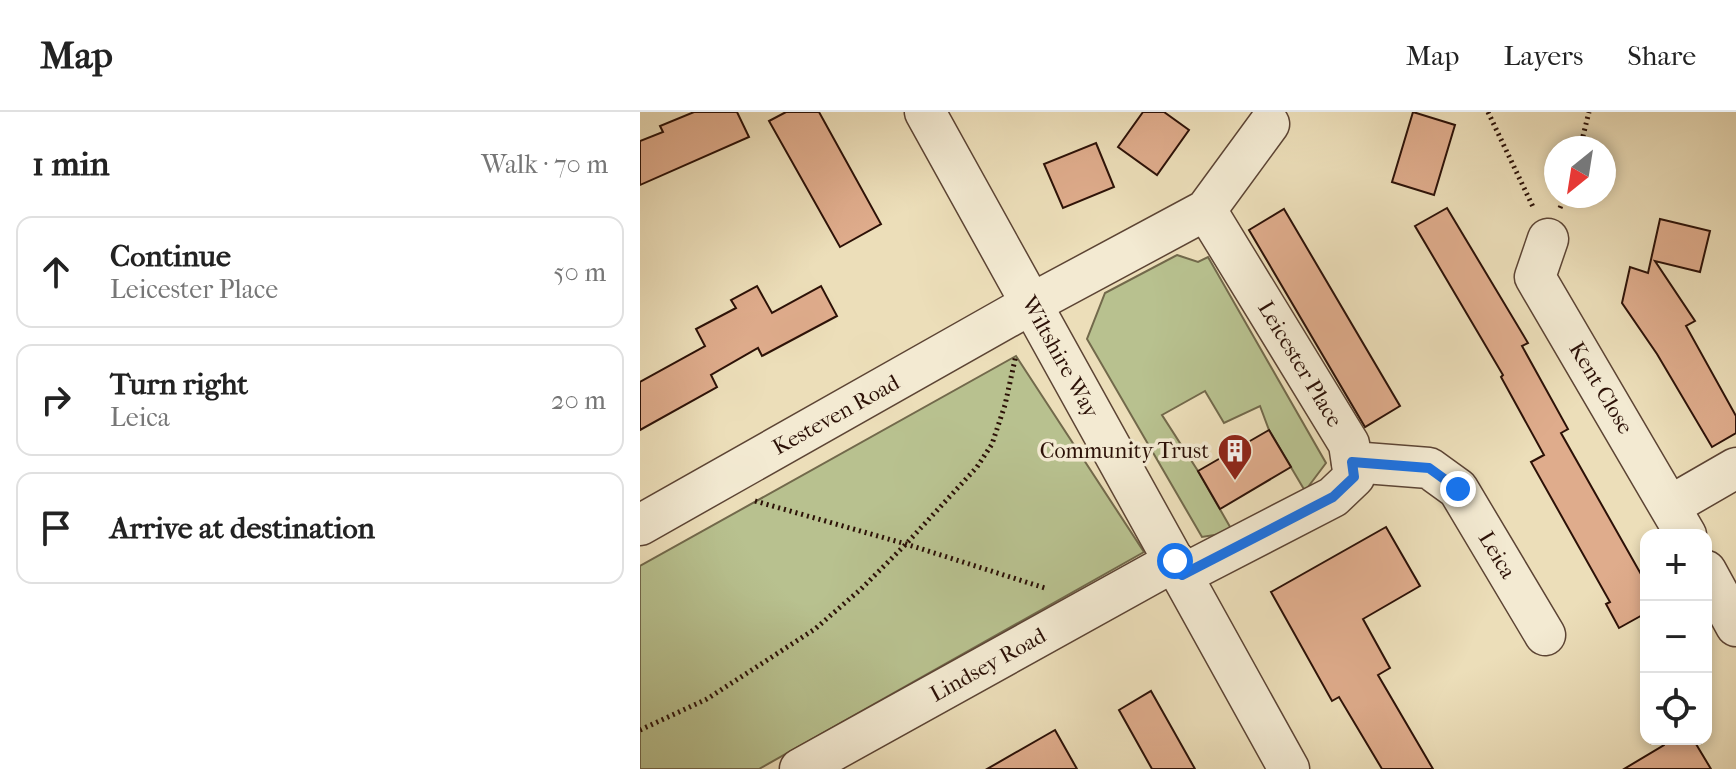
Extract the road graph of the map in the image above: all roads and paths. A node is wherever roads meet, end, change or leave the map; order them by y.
1 (925, 112) edge
2 (1488, 112) edge
3 (1589, 112) edge
4 (1269, 124) dead end
5 (1583, 136) edge
6 (1206, 210) junction
7 (1548, 239) joint
8 (1031, 304) junction
9 (1016, 356) dead end
10 (1352, 462) junction
11 (1736, 468) edge
12 (708, 488) junction
13 (1678, 520) edge
14 (640, 525) edge
15 (906, 544) junction
16 (1179, 568) junction
17 (1712, 582) edge
18 (1097, 604) junction
19 (1736, 626) edge
20 (1545, 635) dead end
21 (640, 730) edge
22 (800, 769) edge
23 (1289, 769) edge

1 - 8 street, Wiltshire Way
2 - 7 path
3 - 5 path
4 - 6 street
6 - 8 street
6 - 10 street, Leicester Place
7 - 13 street, Kent Close
8 - 12 street, Kesteven Road
8 - 16 street, Wiltshire Way
9 - 15 path
10 - 16 street
10 - 20 street, Leica
11 - 13 street
12 - 14 street, Kesteven Road
12 - 15 path
15 - 18 path
15 - 21 path
16 - 18 street, Lindsey Road
16 - 23 street, Wiltshire Way
17 - 19 street
18 - 22 street, Lindsey Road

